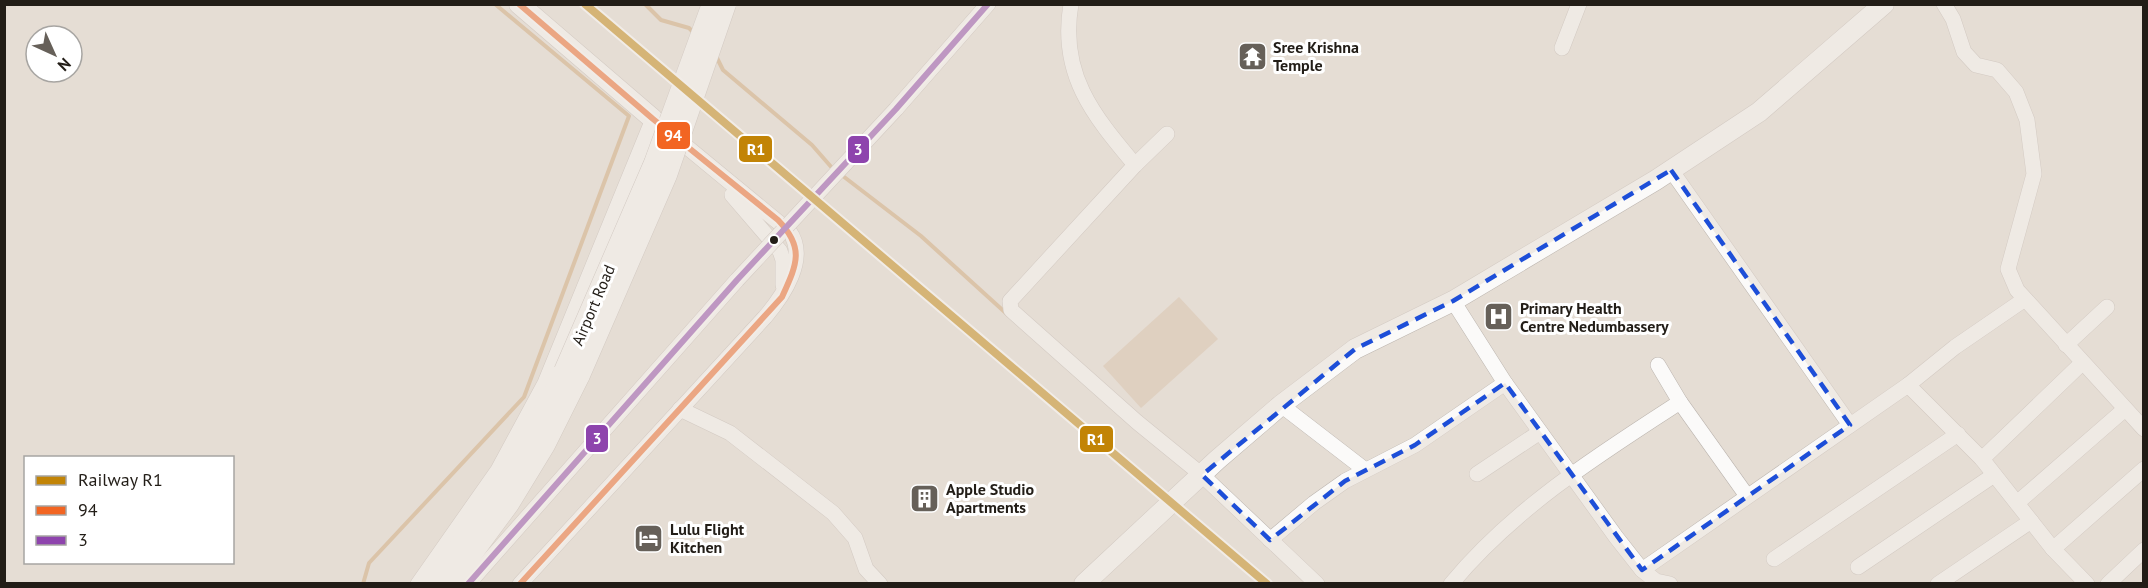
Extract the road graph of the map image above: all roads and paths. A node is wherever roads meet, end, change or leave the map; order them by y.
1 (519, 4) edge
2 (712, 4) edge
3 (726, 4) edge
4 (988, 4) edge
5 (1071, 4) edge
6 (1579, 4) edge
7 (1884, 4) edge
8 (1944, 4) edge
9 (1562, 48) dead end
10 (653, 119) junction
11 (1167, 134) dead end
12 (647, 138) junction
13 (1135, 165) junction
14 (1671, 170) junction
15 (745, 201) junction
16 (782, 297) junction
17 (2025, 299) junction
18 (1453, 301) junction
19 (2107, 307) dead end
20 (2066, 345) junction
21 (2082, 363) junction
22 (1658, 364) dead end
23 (1505, 383) junction
24 (1908, 385) junction
25 (1680, 402) junction
26 (1281, 405) junction
27 (680, 409) junction
28 (2125, 409) junction
29 (1850, 425) junction
30 (2144, 429) edge
31 (1540, 432) junction
32 (1958, 434) junction
33 (1982, 459) junction
34 (1364, 469) junction
35 (2144, 469) edge
36 (1571, 473) junction
37 (1477, 474) dead end
38 (1202, 475) junction
39 (1994, 475) junction
40 (1747, 496) junction
41 (2017, 503) junction
42 (2031, 521) junction
43 (1270, 540) junction
44 (2053, 549) junction
45 (2144, 550) edge
46 (1774, 559) dead end
47 (1858, 567) dead end
48 (1642, 570) junction
49 (1660, 583) edge
50 (418, 584) edge
51 (431, 584) edge
52 (450, 584) edge
53 (468, 584) edge
54 (520, 584) edge
55 (880, 584) edge
56 (1084, 584) edge
57 (1317, 584) edge
58 (1451, 584) edge
59 (1938, 584) edge
60 (2087, 584) edge
61 (2108, 584) edge

1 - 10 main road
2 - 51 main road, Airport Road, bridge
3 - 52 main road, Airport Road, bridge
4 - 53 street, bridge
5 - 13 street
6 - 9 street
7 - 14 main road
8 - 17 street
10 - 12 street
10 - 15 street
11 - 13 street
12 - 15 street
12 - 50 street
13 - 38 street
14 - 18 main road
14 - 29 street
15 - 16 street
15 - 16 street
16 - 27 street
17 - 20 street
17 - 24 street
18 - 23 street
18 - 26 main road
19 - 20 street
20 - 21 street
21 - 28 street
21 - 33 street
22 - 25 street
23 - 31 street
23 - 34 street
24 - 29 street
24 - 32 street
25 - 36 street
25 - 40 street
26 - 34 street
26 - 38 main road
27 - 54 street
27 - 55 street
28 - 30 street
28 - 41 street
29 - 40 street
31 - 36 street
31 - 37 street
32 - 33 street
32 - 46 street
33 - 39 street
34 - 43 street
35 - 44 street
36 - 48 street
36 - 58 street
38 - 43 street
38 - 56 main road
39 - 41 street
39 - 47 street
40 - 48 street
41 - 42 street
42 - 44 street
42 - 59 street
43 - 57 street
44 - 60 street
45 - 61 street
48 - 49 street

